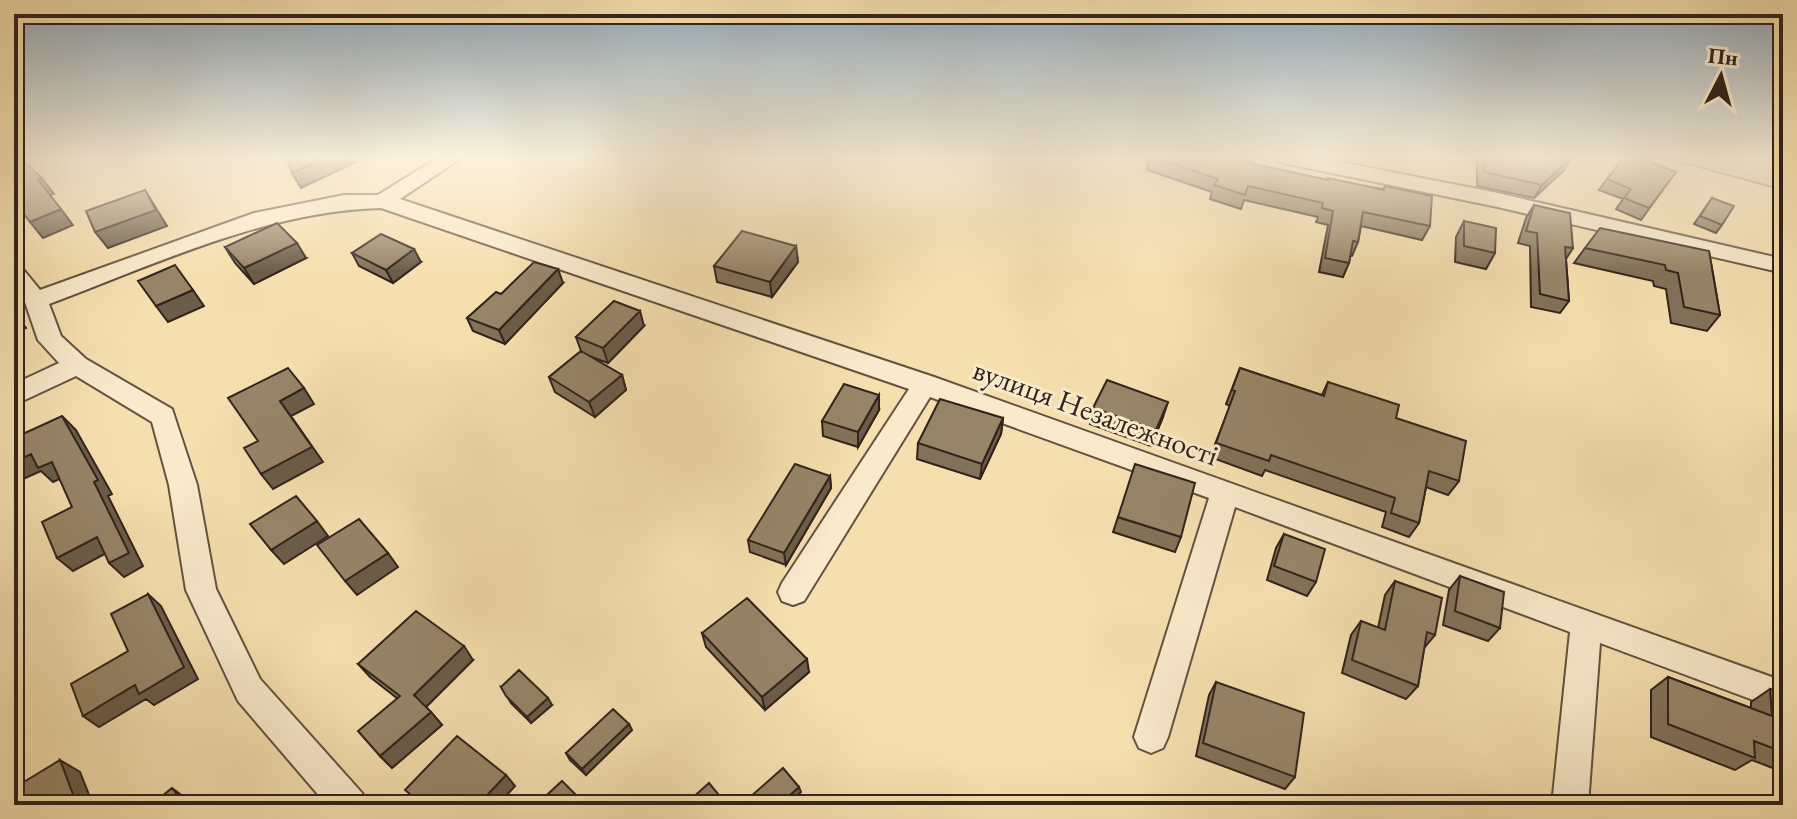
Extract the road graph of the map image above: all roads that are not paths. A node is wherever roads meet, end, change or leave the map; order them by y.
1 (392, 195) edge
2 (1474, 195) edge
3 (383, 201) junction
4 (1783, 266) edge
5 (14, 273) edge
6 (36, 300) junction
7 (77, 365) junction
8 (925, 384) junction
9 (14, 395) edge
10 (1225, 493) junction
11 (793, 592) dead end
12 (1586, 624) junction
13 (1783, 696) edge
14 (1151, 737) dead end
15 (350, 805) edge
16 (1570, 805) edge

1 - 3 street
2 - 4 street
3 - 6 street
3 - 8 street, вулиця Незалежності
5 - 6 street
6 - 7 street
7 - 9 street
7 - 15 street
8 - 10 street, вулиця Незалежності
8 - 11 street
10 - 12 street, вулиця Незалежності
10 - 14 street
12 - 13 street, вулиця Незалежності
12 - 16 street

